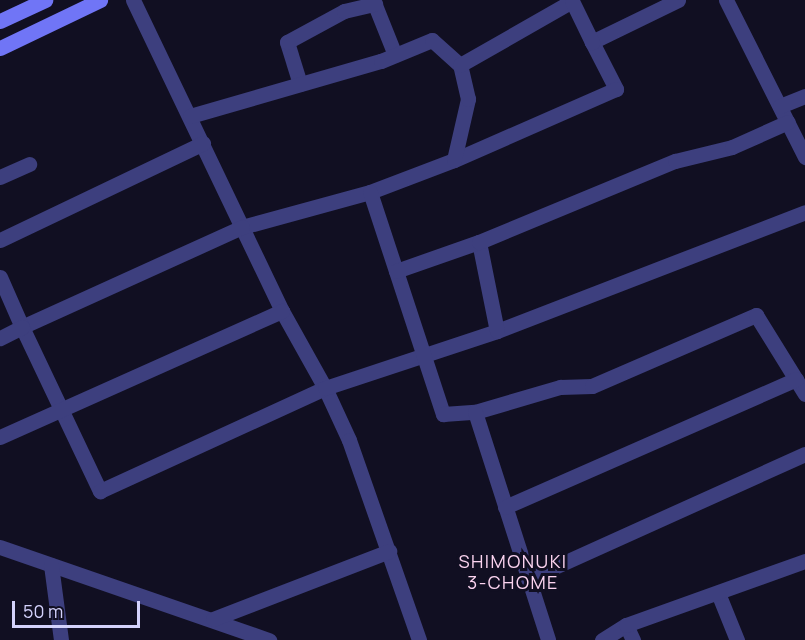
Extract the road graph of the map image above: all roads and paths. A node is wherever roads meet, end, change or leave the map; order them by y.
1 (45, 0) edge
2 (100, 0) edge
3 (133, 0) edge
4 (678, 0) edge
5 (726, 0) edge
6 (374, 2) edge
7 (0, 21) edge
8 (592, 42) junction
9 (0, 48) edge
10 (395, 55) junction
11 (460, 66) junction
12 (300, 84) junction
13 (805, 96) edge
14 (780, 106) junction
15 (190, 116) junction
16 (788, 122) junction
17 (203, 143) junction
18 (805, 157) edge
19 (454, 160) junction
20 (29, 164) dead end
21 (0, 177) edge
22 (370, 192) junction
23 (805, 212) edge
24 (242, 227) junction
25 (0, 240) edge
26 (479, 242) junction
27 (396, 271) junction
28 (0, 277) edge
29 (282, 311) junction
30 (22, 327) junction
31 (497, 331) junction
32 (0, 338) edge
33 (424, 355) junction
34 (796, 379) junction
35 (325, 387) junction
36 (805, 394) edge
37 (59, 409) junction
38 (475, 412) junction
39 (0, 437) edge
40 (805, 454) edge
41 (505, 507) junction
42 (0, 547) edge
43 (389, 551) junction
44 (805, 562) edge
45 (51, 565) junction
46 (528, 579) junction
47 (718, 593) junction
48 (213, 619) junction
49 (626, 625) junction
50 (61, 640) edge
51 (269, 640) edge
52 (419, 640) edge
53 (548, 640) edge
54 (602, 640) edge
55 (633, 640) edge
56 (737, 640) edge

1 - 7 main road
2 - 9 main road
3 - 15 street
4 - 8 street
5 - 14 street
6 - 10 street
6 - 12 street
8 - 11 street
8 - 19 street
10 - 11 street
10 - 12 street
11 - 19 street
12 - 15 street
13 - 14 street
14 - 16 street
15 - 17 street
16 - 18 street
16 - 26 street
17 - 24 street
17 - 25 street
19 - 22 street
20 - 21 street
22 - 24 street
22 - 27 street
23 - 31 street
24 - 29 street
24 - 30 street
26 - 27 street
26 - 31 street
27 - 33 street
28 - 30 street
29 - 35 street
29 - 37 street
30 - 32 street
30 - 37 street
31 - 33 street
33 - 35 street
33 - 38 street
34 - 36 street
34 - 38 street
34 - 41 street
35 - 37 street
35 - 43 street
37 - 39 street
38 - 41 street
40 - 46 street
41 - 46 street
42 - 45 street
43 - 48 street
43 - 52 street
44 - 47 street
45 - 48 street
45 - 50 street
46 - 53 street
47 - 49 street
47 - 56 street
48 - 51 street
49 - 54 street
49 - 55 street

